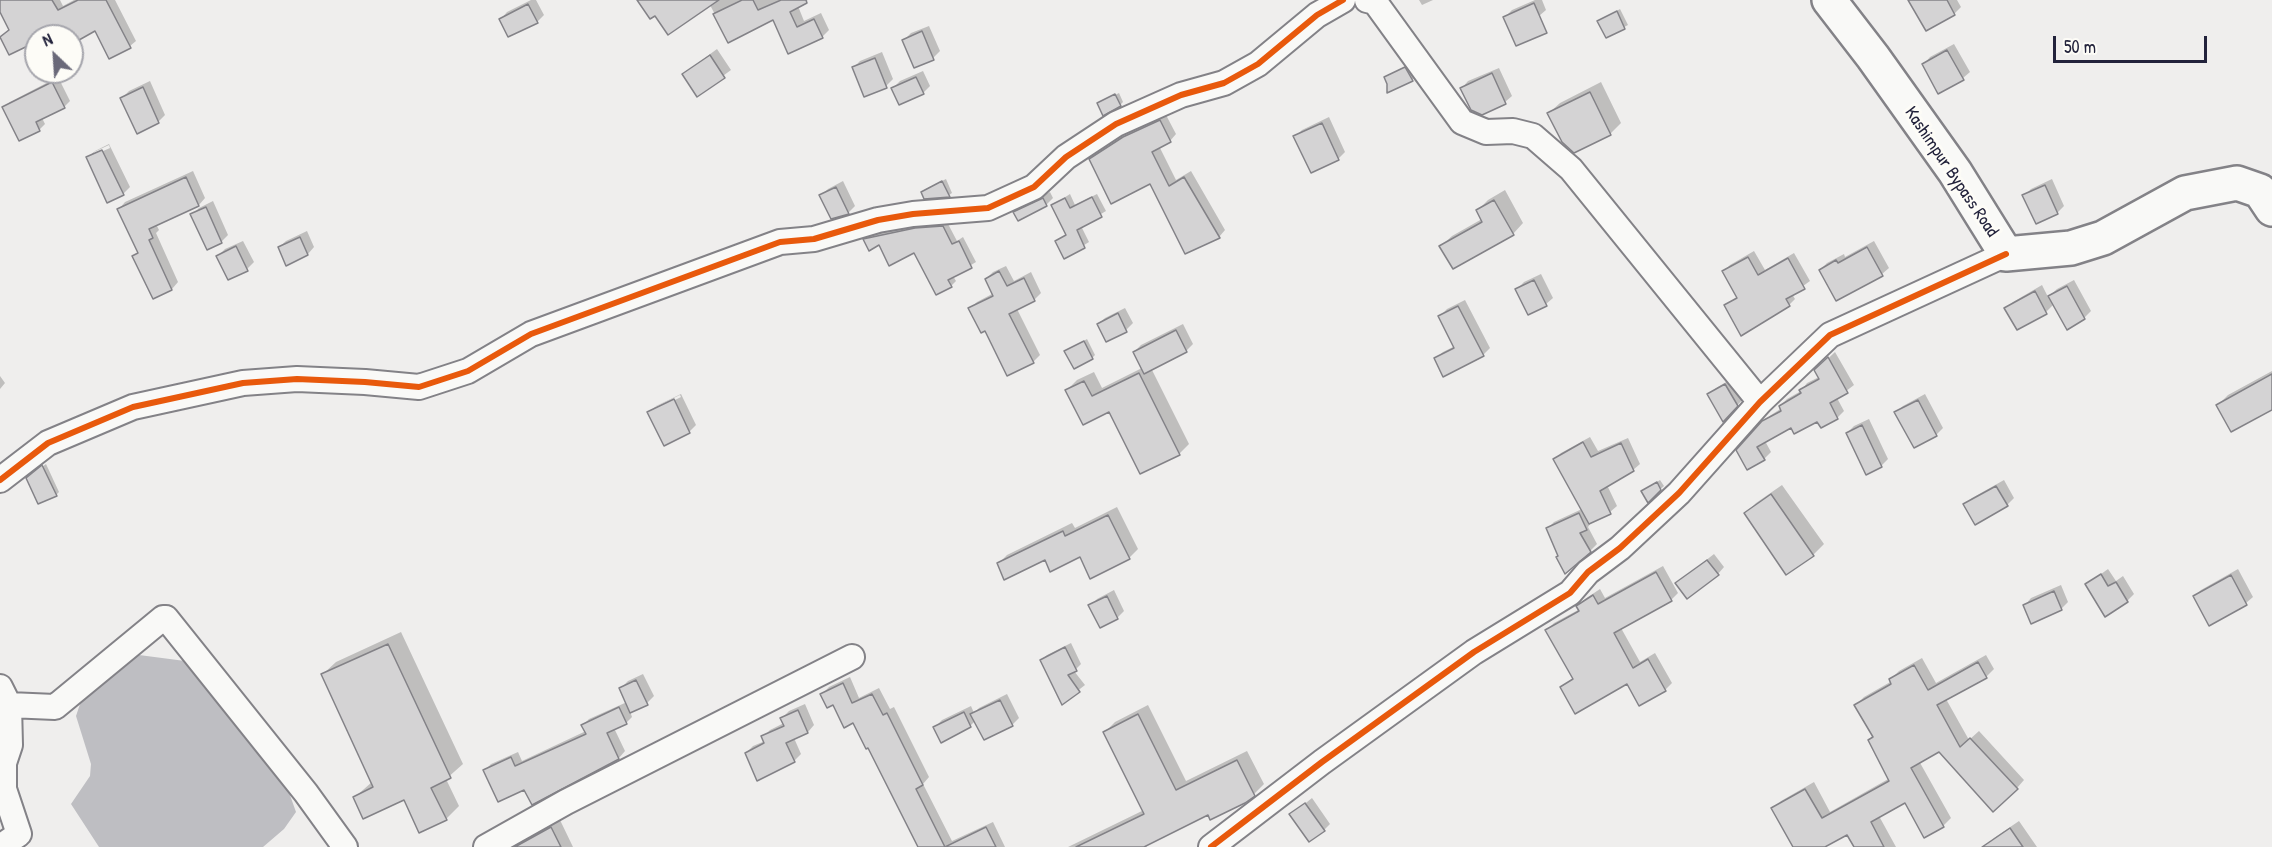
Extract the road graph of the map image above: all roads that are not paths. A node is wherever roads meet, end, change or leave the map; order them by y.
1 (1343, 0) edge
2 (1367, 0) edge
3 (1828, 0) edge
4 (2272, 209) edge
5 (2006, 254) junction
6 (1760, 402) junction
7 (0, 480) edge
8 (852, 657) dead end
9 (4, 696) edge
10 (0, 847) edge
11 (345, 847) edge
12 (486, 847) edge
13 (1211, 847) edge

1 - 7 street
2 - 6 street
3 - 5 main road, Kashimpur Bypass Road
4 - 5 main road, Kashimpur Bypass Road
5 - 6 street
6 - 13 street
8 - 12 street
9 - 10 street
9 - 11 street

